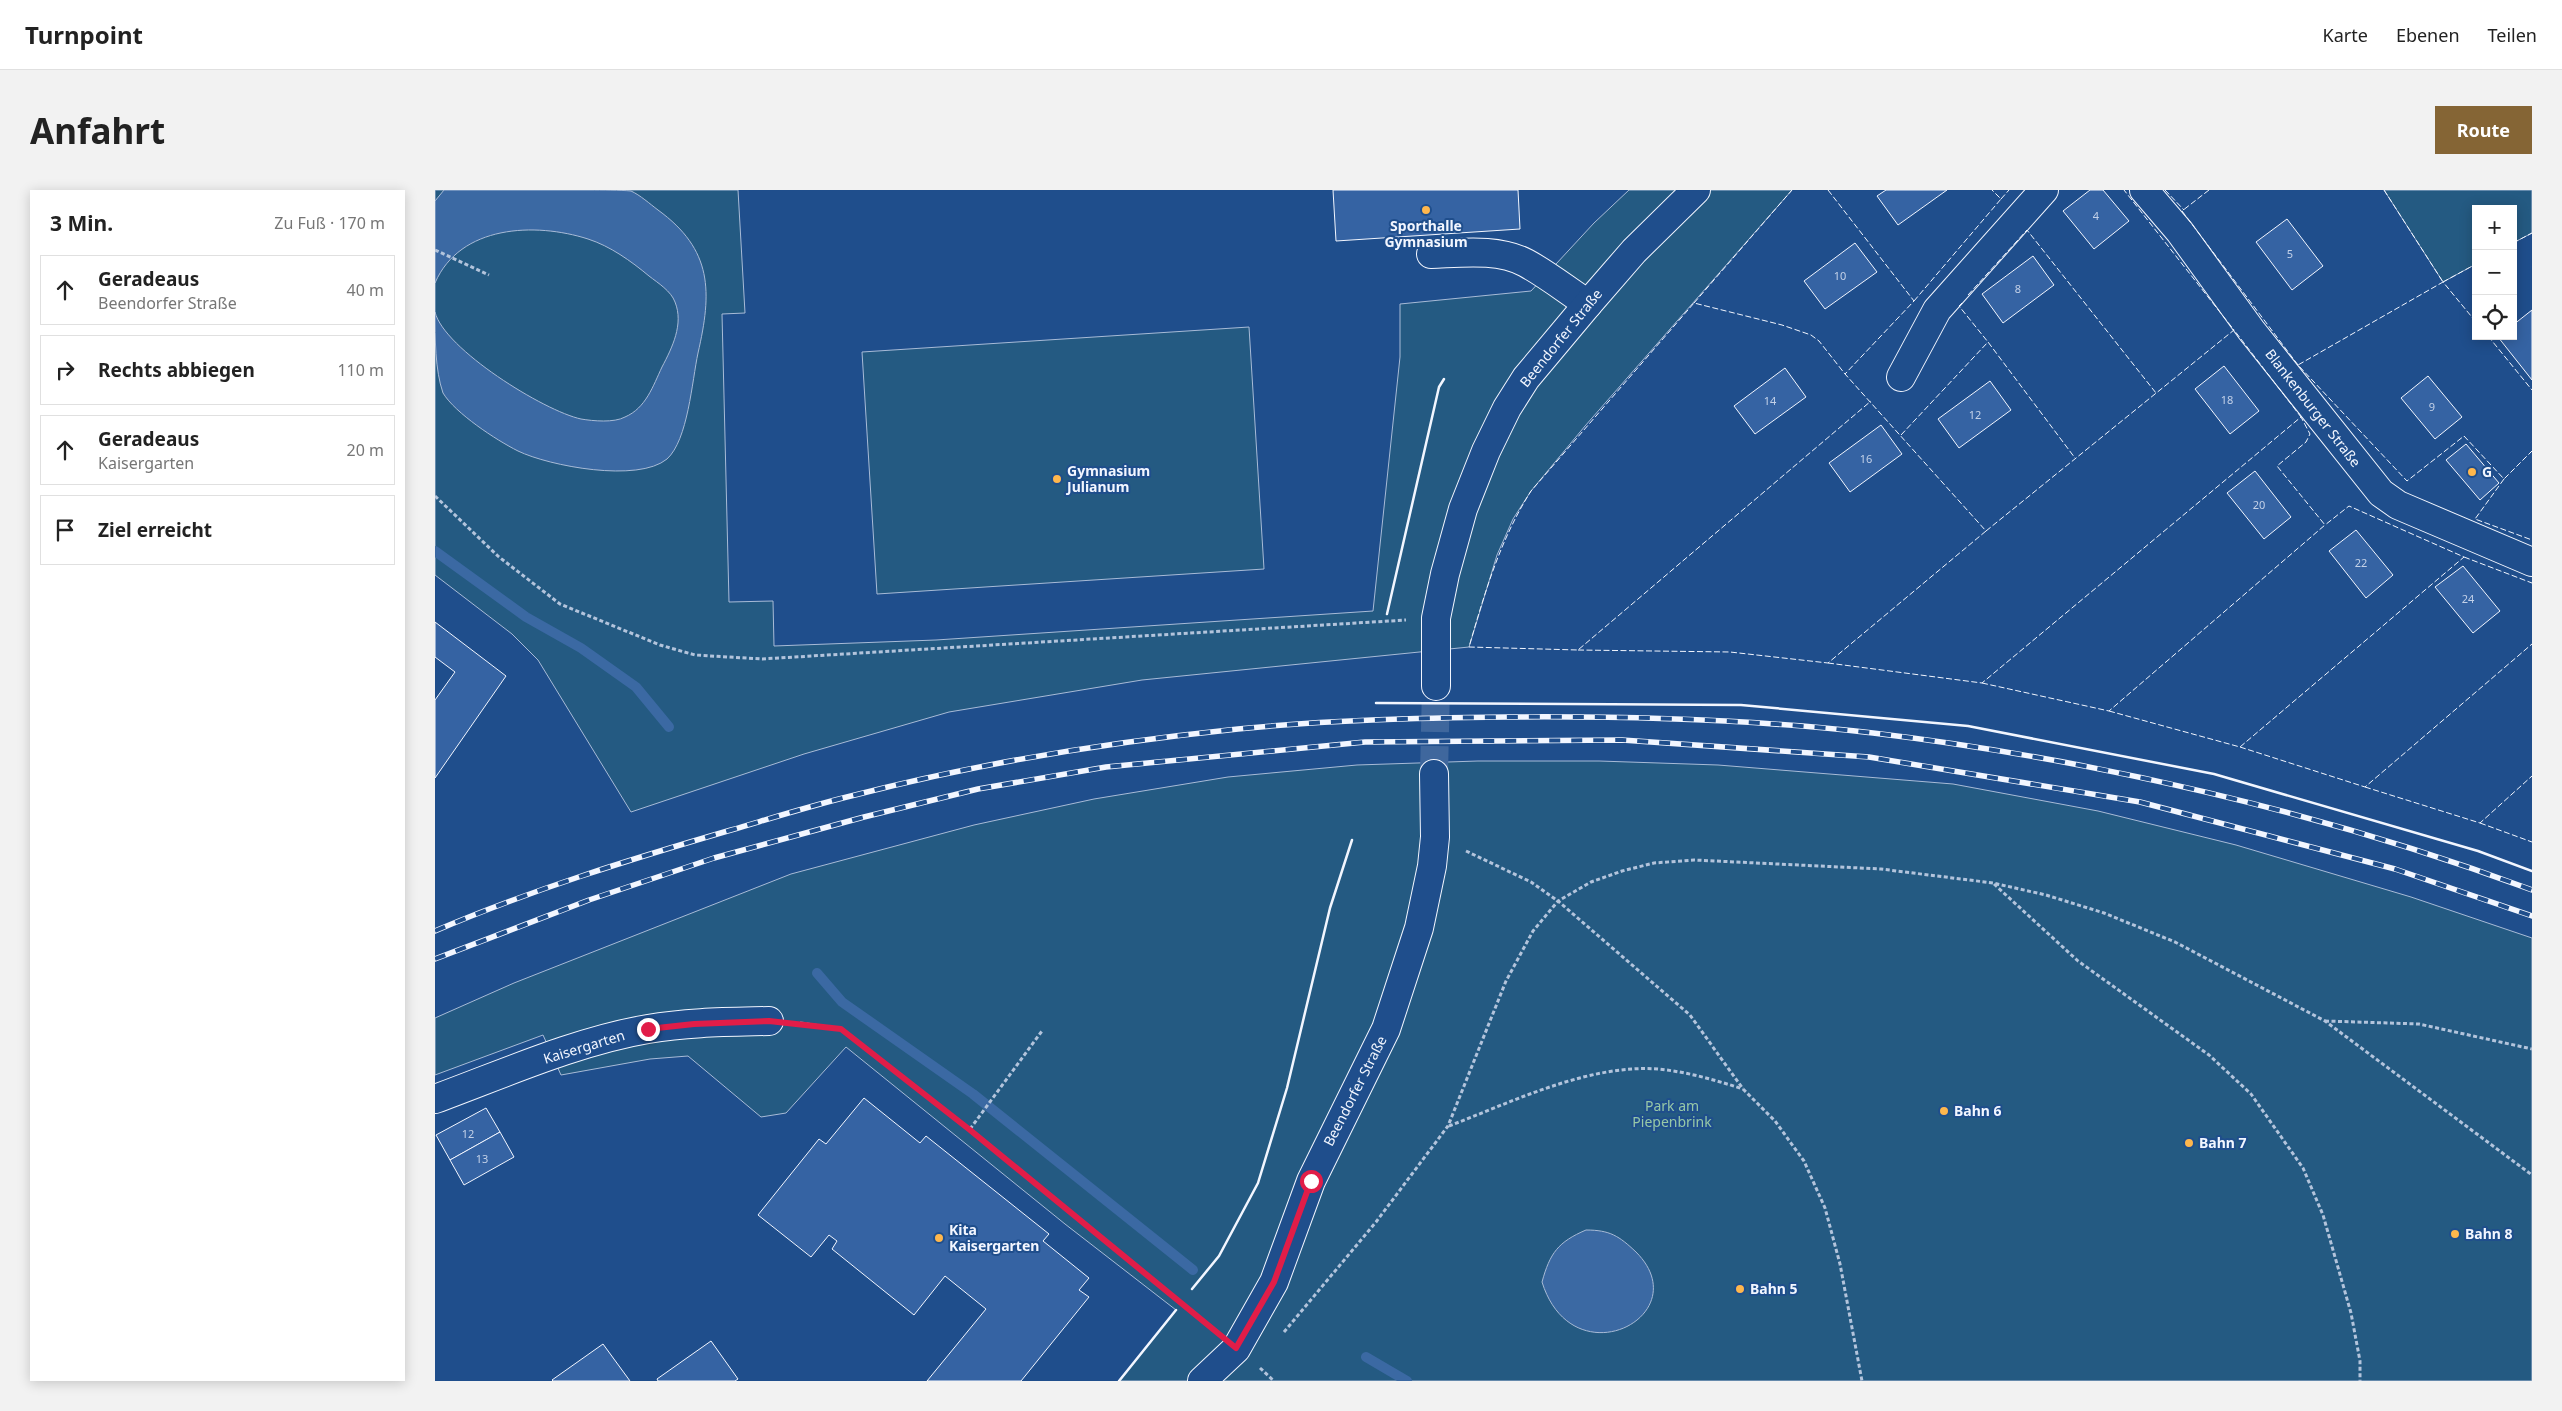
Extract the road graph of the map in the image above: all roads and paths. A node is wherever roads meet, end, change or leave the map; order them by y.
1 (1695, 190) edge
2 (2044, 190) edge
3 (2144, 190) edge
4 (435, 250) edge
5 (1431, 254) dead end
6 (489, 275) dead end
7 (1588, 304) junction
8 (1901, 377) dead end
9 (435, 496) edge
10 (2532, 562) edge
11 (1436, 618) junction
12 (1435, 686) tunnel mouth
13 (1435, 774) tunnel mouth
14 (1435, 837) junction
15 (1993, 883) junction
16 (1558, 901) junction
17 (769, 1021) joint
18 (2325, 1021) junction
19 (1042, 1031) dead end
20 (2532, 1049) edge
21 (1743, 1089) junction
22 (435, 1098) edge
23 (1448, 1126) junction
24 (970, 1130) junction
25 (2532, 1175) edge
26 (1282, 1336) dead end
27 (1236, 1348) junction
28 (1203, 1381) edge
29 (1862, 1381) edge
30 (2360, 1381) edge

1 - 7 street, Beendorfer Straße
2 - 8 street
3 - 10 street, Blankenburger Straße
4 - 6 path
5 - 7 street
7 - 11 street, Beendorfer Straße
9 - 11 path
11 - 12 street, Beendorfer Straße
13 - 14 street, Beendorfer Straße
14 - 16 path
14 - 27 street, Beendorfer Straße
15 - 16 path
15 - 18 path
15 - 30 path
16 - 21 path
16 - 23 path
17 - 22 street, Kaisergarten
17 - 24 path
18 - 20 path
18 - 25 path
19 - 24 path
21 - 23 path
21 - 29 path
23 - 26 path
24 - 27 path
27 - 28 street, Beendorfer Straße

